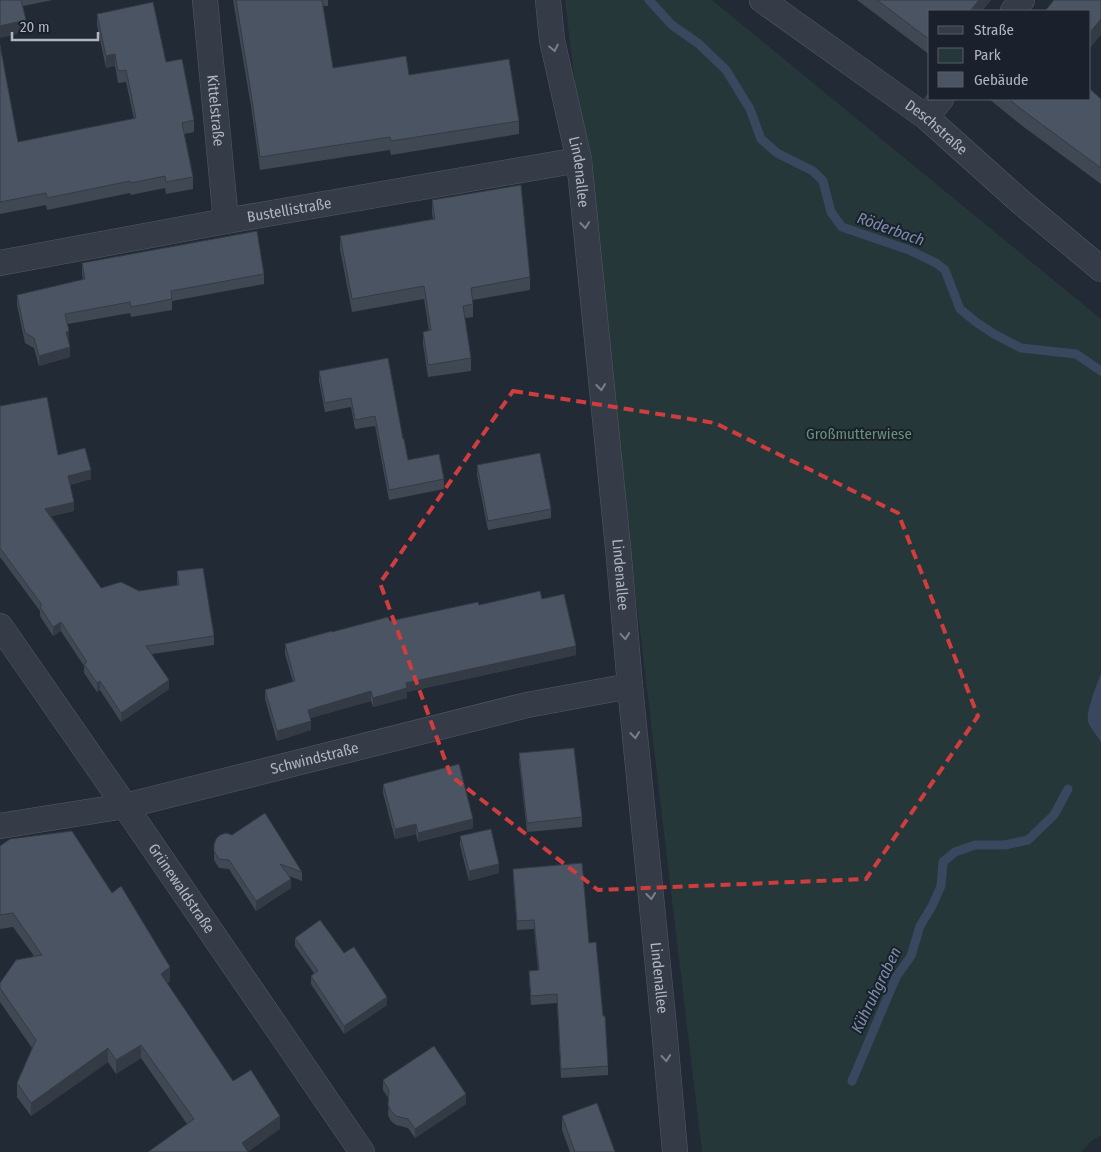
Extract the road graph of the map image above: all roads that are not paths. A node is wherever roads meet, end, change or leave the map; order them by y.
1 (205, 0) edge
2 (548, 0) edge
3 (762, 0) edge
4 (1022, 0) edge
5 (1014, 10) edge
6 (933, 108) edge
7 (578, 160) junction
8 (226, 220) junction
9 (0, 263) edge
10 (1101, 269) edge
11 (0, 626) edge
12 (630, 686) junction
13 (125, 806) junction
14 (0, 826) edge
15 (362, 1152) edge
16 (675, 1152) edge

1 - 8 street, Kittelstraße
2 -> 7 street, Lindenallee
3 - 6 street, Deschstraße
4 - 5 street
6 - 10 street, Deschstraße
7 - 8 street, Bustellistraße
7 -> 12 street, Lindenallee
8 - 9 street, Bustellistraße
11 - 13 street, Grünewaldstraße
12 - 13 street, Schwindstraße
12 -> 16 street, Lindenallee
13 - 14 street, Schwindstraße
13 - 15 street, Grünewaldstraße

